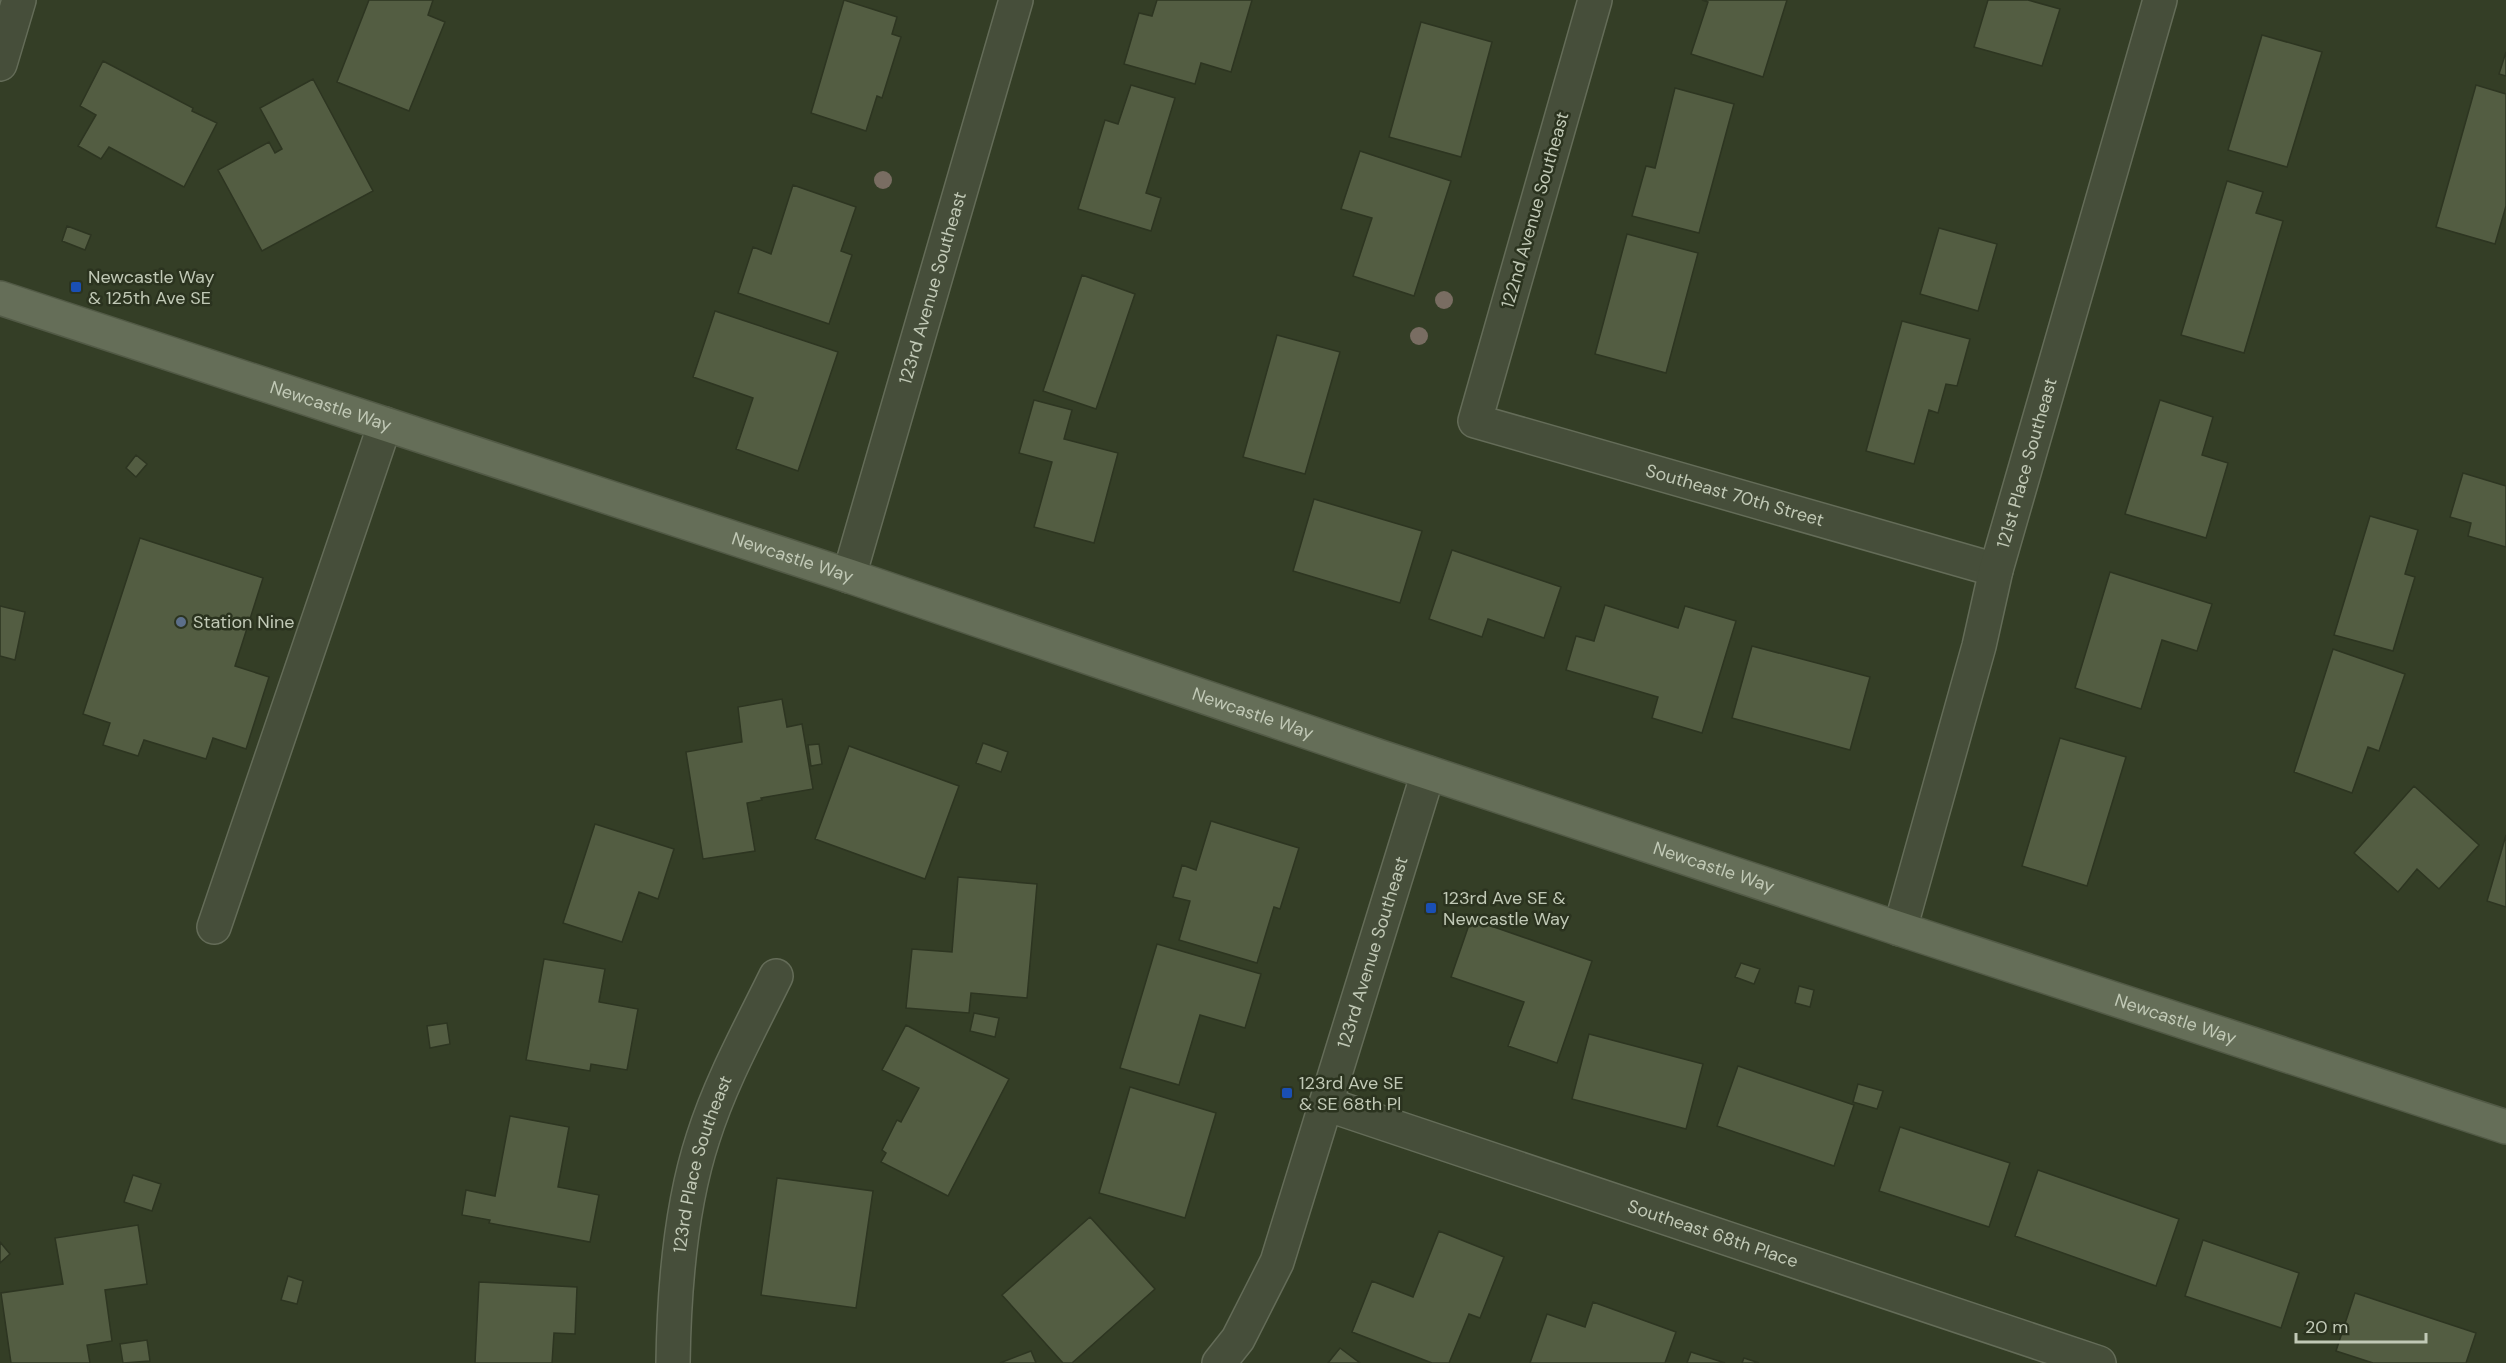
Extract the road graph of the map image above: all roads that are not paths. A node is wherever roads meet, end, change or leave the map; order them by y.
1 (19, 0) edge
2 (1016, 0) edge
3 (1594, 0) edge
4 (2160, 0) edge
5 (0, 64) edge
6 (0, 298) edge
7 (1475, 421) joint
8 (385, 424) junction
9 (1996, 570) junction
10 (849, 576) junction
11 (1428, 773) junction
12 (214, 927) dead end
13 (1900, 930) junction
14 (776, 976) dead end
15 (1326, 1104) junction
16 (2506, 1127) edge
17 (673, 1363) edge
18 (1220, 1363) edge
19 (2099, 1363) edge

1 - 5 street
2 - 10 street, 123rd Avenue Southeast
3 - 7 street, 122nd Avenue Southeast
4 - 9 street, 121st Place Southeast
6 - 8 main road, Newcastle Way
7 - 9 street, Southeast 70th Street
8 - 10 main road, Newcastle Way
8 - 12 street
9 - 13 street, 121st Place Southeast
10 - 11 main road, Newcastle Way
11 - 13 main road, Newcastle Way
11 - 15 street, 123rd Avenue Southeast
13 - 16 main road, Newcastle Way
14 - 17 street, 123rd Place Southeast
15 - 18 street, 123rd Avenue Southeast
15 - 19 street, Southeast 68th Place

